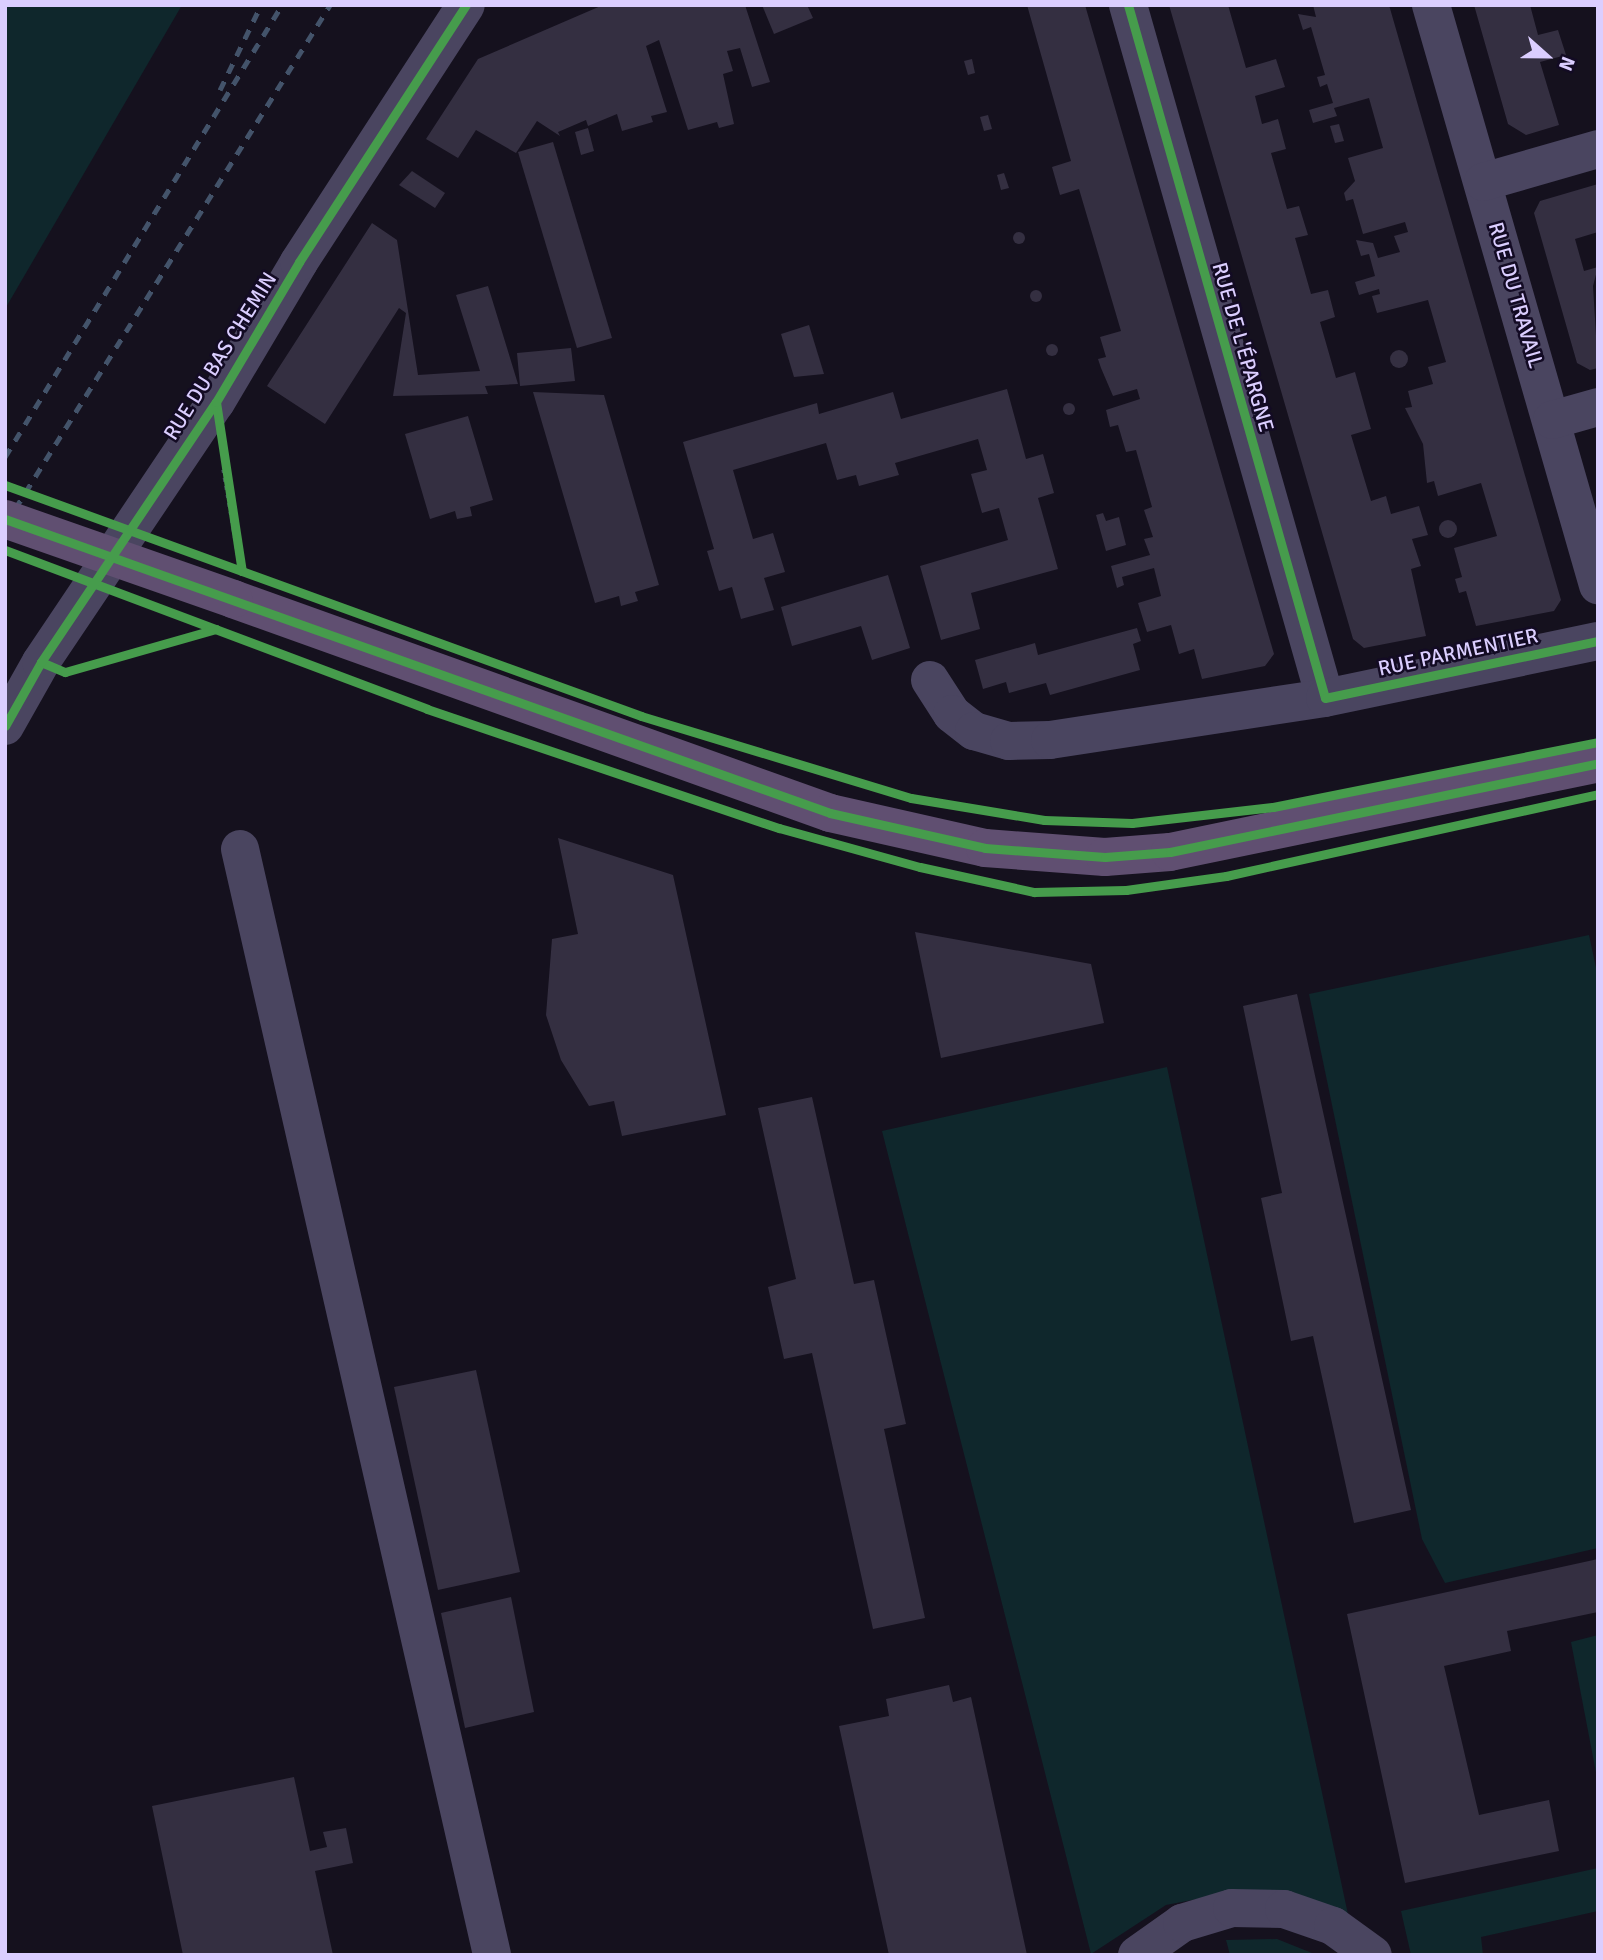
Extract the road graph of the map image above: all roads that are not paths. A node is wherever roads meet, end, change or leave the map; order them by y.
1 (1128, 5) edge
2 (1431, 5) edge
3 (469, 7) edge
4 (1598, 149) edge
5 (1483, 183) junction
6 (1598, 407) edge
7 (1552, 420) junction
8 (5, 519) edge
9 (1598, 585) edge
10 (1598, 641) edge
11 (930, 680) dead end
12 (1325, 698) junction
13 (5, 726) edge
14 (1598, 763) edge
15 (240, 849) dead end
16 (492, 1955) edge
17 (1137, 1955) edge
18 (1373, 1955) edge

1 - 12 street, RUE DE L'ÉPARGNE
2 - 5 street, RUE DU TRAVAIL
3 - 13 street, RUE DU BAS CHEMIN
4 - 5 street
5 - 7 street, RUE DU TRAVAIL
6 - 7 street
7 - 9 street, RUE DU TRAVAIL
8 - 14 main road, bridge
10 - 12 street, RUE PARMENTIER
11 - 12 street, RUE PARMENTIER
15 - 16 street
17 - 18 street

